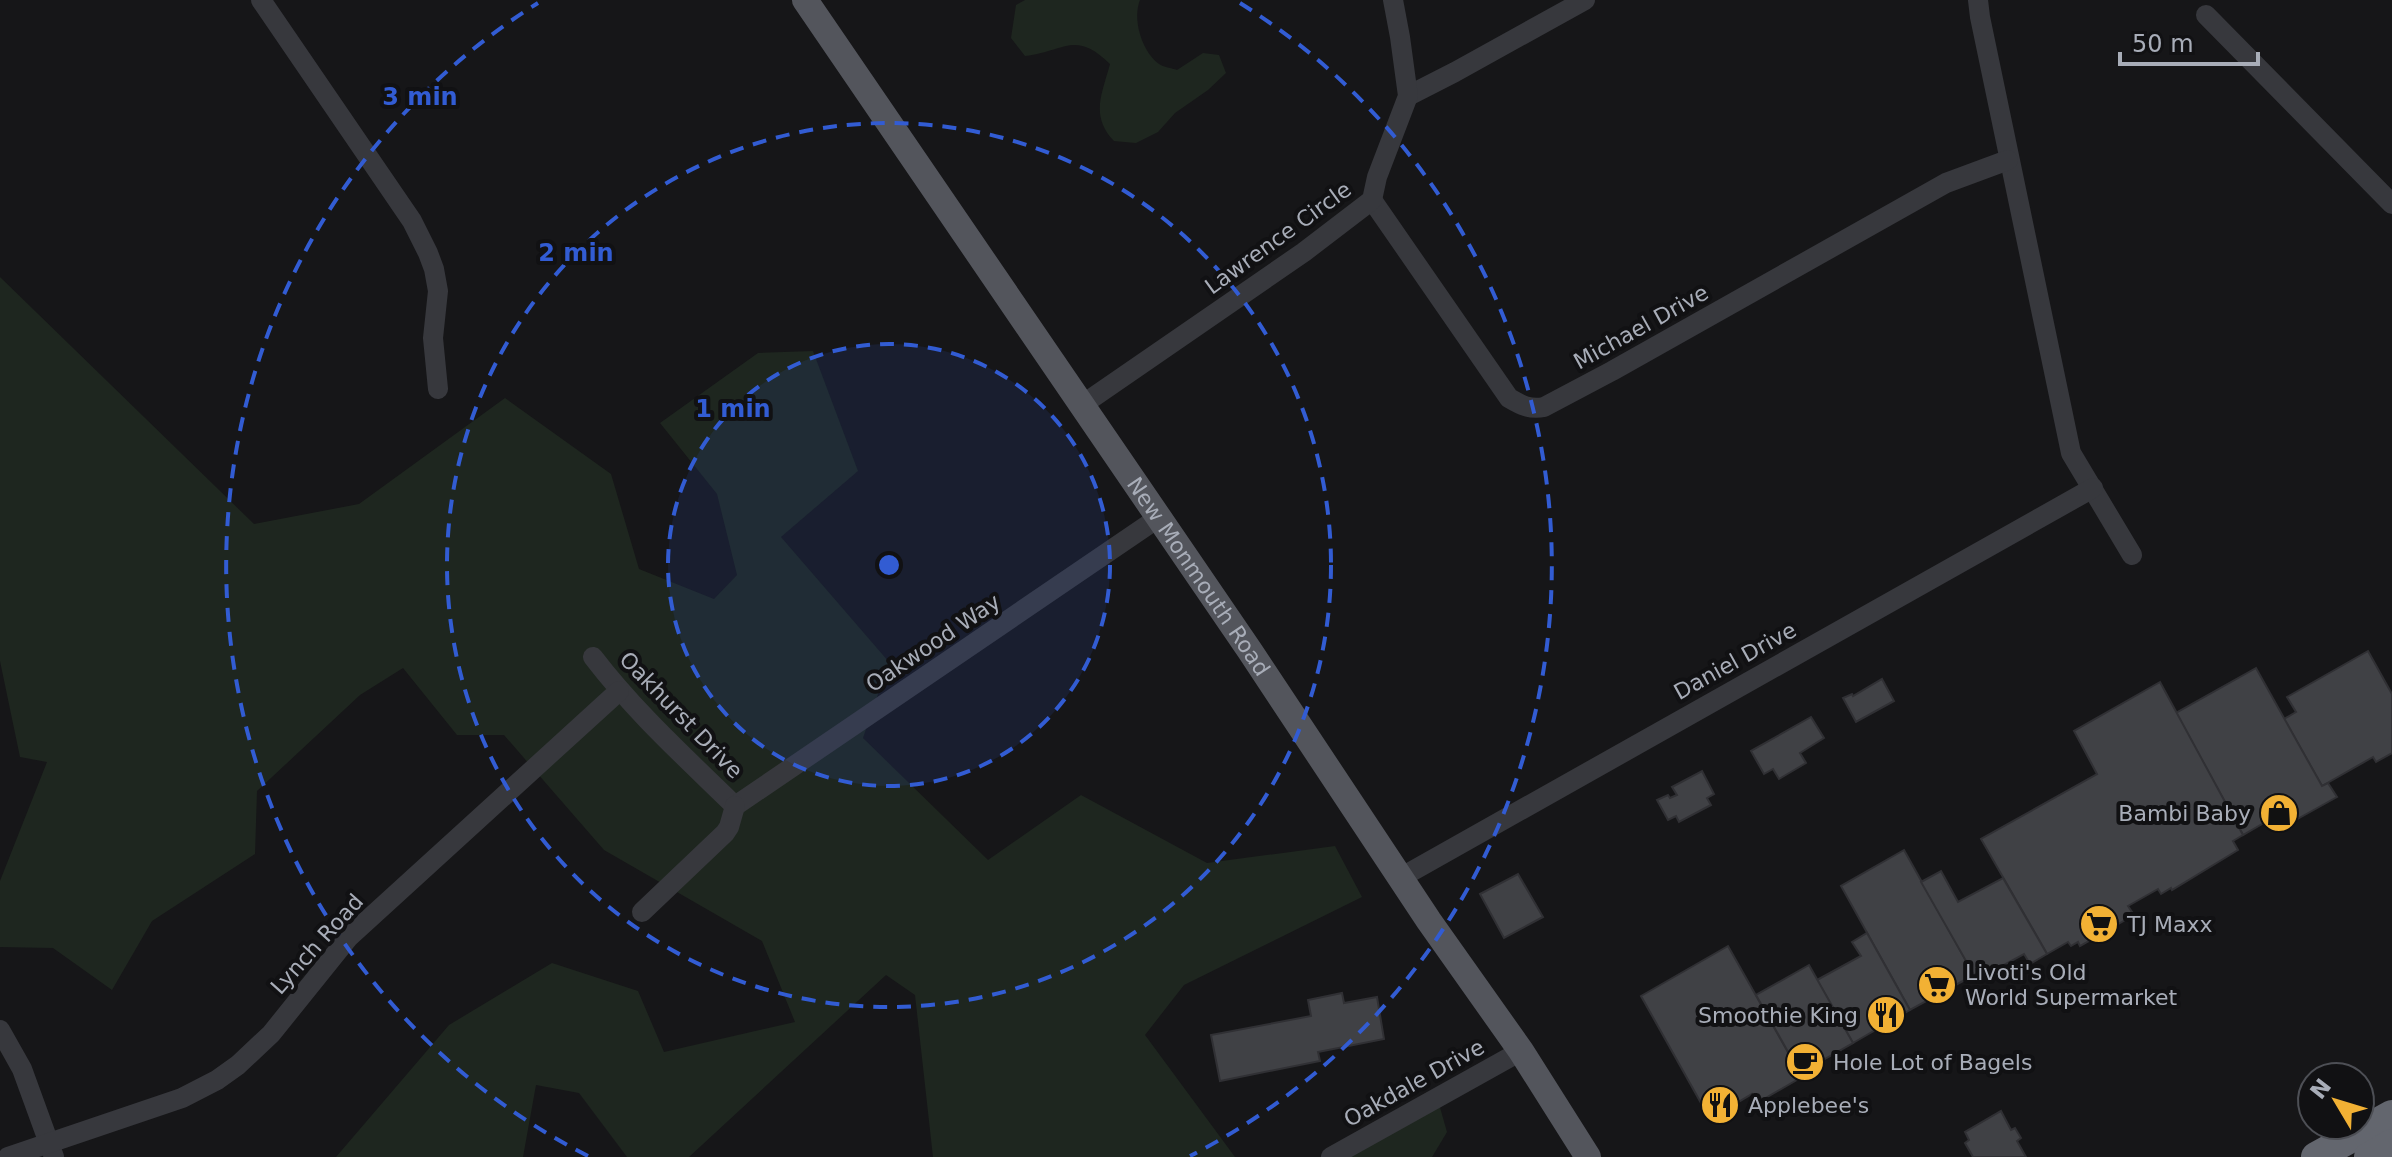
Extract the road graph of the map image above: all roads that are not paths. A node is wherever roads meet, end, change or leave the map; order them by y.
1 (261, 0) edge
2 (805, 0) edge
3 (1393, 0) edge
4 (1585, 0) edge
5 (1978, 0) edge
6 (2206, 15) dead end
7 (1408, 96) junction
8 (2008, 160) junction
9 (1372, 200) junction
10 (2392, 204) edge
11 (438, 389) dead end
12 (1082, 405) junction
13 (2093, 488) junction
14 (1158, 518) junction
15 (2132, 555) dead end
16 (593, 657) dead end
17 (619, 691) junction
18 (735, 806) junction
19 (1400, 878) junction
20 (642, 912) dead end
21 (0, 1030) edge
22 (1521, 1051) junction
23 (2392, 1115) edge
24 (2392, 1144) edge
25 (51, 1150) edge
26 (8, 1157) edge
27 (1331, 1157) edge
28 (1588, 1157) edge
29 (2316, 1157) edge
30 (2369, 1157) edge

1 - 11 street
2 - 12 main road, New Monmouth Road
3 - 7 street, Lawrence Circle
4 - 7 street
5 - 8 street
6 - 10 street
7 - 9 street, Lawrence Circle
8 - 9 street, Michael Drive
8 - 13 street
9 - 12 street, Lawrence Circle
12 - 14 main road, New Monmouth Road
13 - 15 street
13 - 19 street, Daniel Drive
14 - 18 street, Oakwood Way
14 - 19 main road, New Monmouth Road
16 - 17 street, Oakhurst Drive
17 - 18 street, Oakhurst Drive
17 - 25 street, Lynch Road
18 - 20 street
19 - 22 main road, New Monmouth Road
21 - 25 street
22 - 27 street, Oakdale Drive
22 - 28 main road, New Monmouth Road
23 - 29 highway
24 - 30 highway
25 - 26 street, Lynch Road

